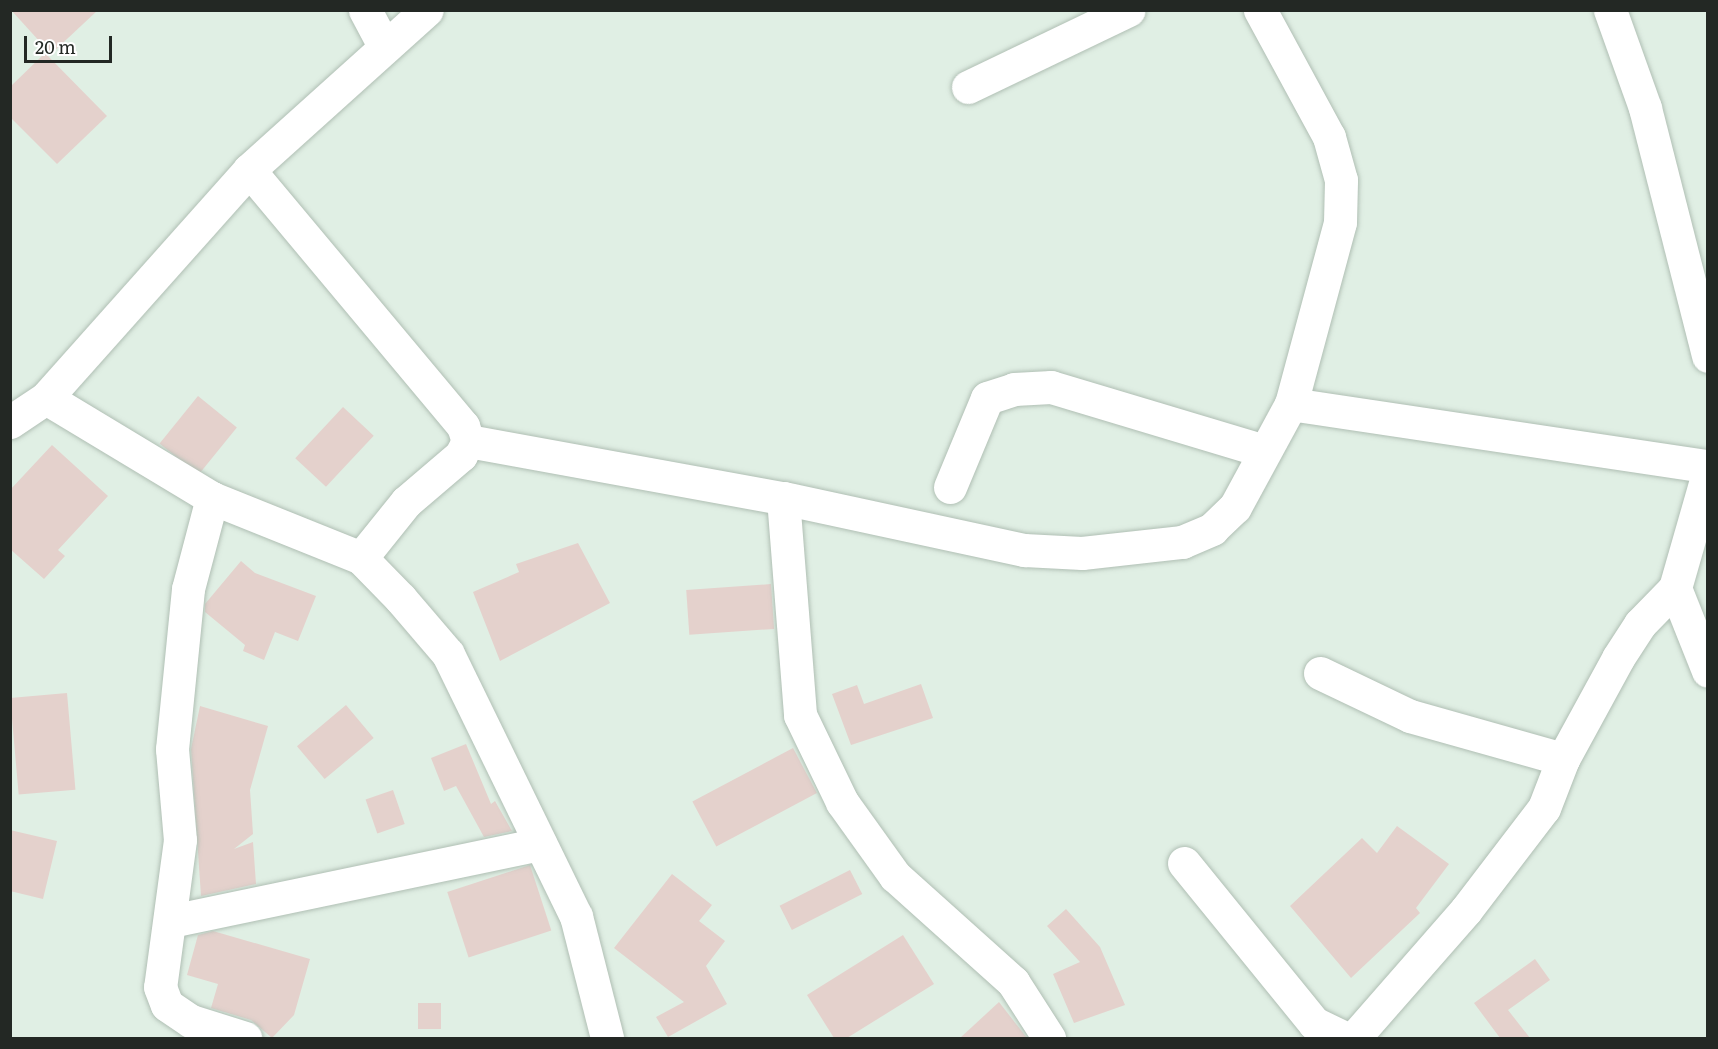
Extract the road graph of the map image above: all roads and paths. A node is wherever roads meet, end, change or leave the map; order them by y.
1 (365, 10) edge
2 (428, 10) edge
3 (1129, 10) edge
4 (1260, 10) edge
5 (1610, 10) edge
6 (384, 45) junction
7 (968, 87) dead end
8 (249, 170) junction
9 (1707, 356) edge
10 (46, 398) junction
11 (1291, 404) junction
12 (10, 422) edge
13 (468, 441) junction
14 (1264, 451) junction
15 (1707, 466) edge
16 (1707, 473) edge
17 (950, 487) dead end
18 (212, 498) junction
19 (783, 498) junction
20 (361, 558) junction
21 (1675, 588) junction
22 (1707, 671) edge
23 (1320, 673) dead end
24 (1563, 759) junction
25 (540, 844) junction
26 (1184, 862) dead end
27 (171, 921) junction
28 (245, 1038) edge
29 (607, 1038) edge
30 (1049, 1038) edge
31 (1345, 1038) edge
32 (1354, 1038) edge

1 - 6 street
2 - 6 street
3 - 7 street
4 - 11 street
5 - 9 street
6 - 8 street
8 - 10 street
8 - 13 street
10 - 12 street
10 - 18 street
11 - 14 street
11 - 15 street
13 - 19 street
13 - 20 street
14 - 17 street
14 - 19 street
16 - 21 street
18 - 20 street
18 - 27 street
19 - 30 street
20 - 25 street
21 - 22 street
21 - 24 street
23 - 24 street
24 - 32 street
25 - 27 street
25 - 29 street
26 - 31 street
27 - 28 street

